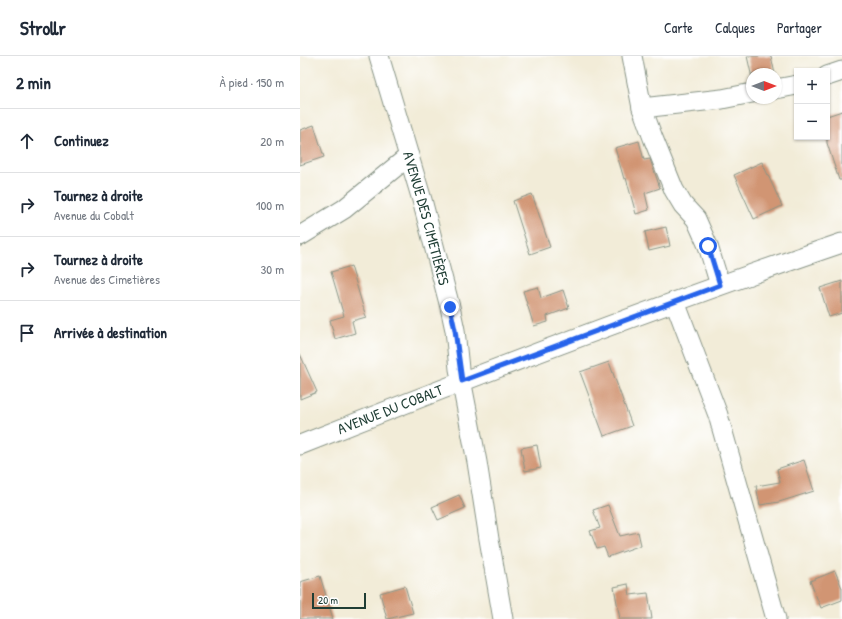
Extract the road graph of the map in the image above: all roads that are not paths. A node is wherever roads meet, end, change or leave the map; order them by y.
1 (379, 56) edge
2 (632, 56) edge
3 (842, 71) edge
4 (830, 75) edge
5 (794, 86) edge
6 (782, 88) edge
7 (746, 94) edge
8 (642, 108) junction
9 (409, 156) junction
10 (300, 236) edge
11 (842, 243) edge
12 (720, 285) junction
13 (675, 302) junction
14 (462, 381) junction
15 (300, 445) edge
16 (504, 619) edge
17 (776, 619) edge

1 - 9 street, AVENUE DES CIMETIÈRES
2 - 8 street
3 - 4 street
5 - 6 street
7 - 8 street
8 - 12 street
9 - 10 street
9 - 14 street, AVENUE DES CIMETIÈRES
11 - 12 street, AVENUE DU COBALT
12 - 13 street, AVENUE DU COBALT
13 - 14 street, AVENUE DU COBALT
13 - 17 street
14 - 15 street, AVENUE DU COBALT
14 - 16 street, AVENUE DES CIMETIÈRES

